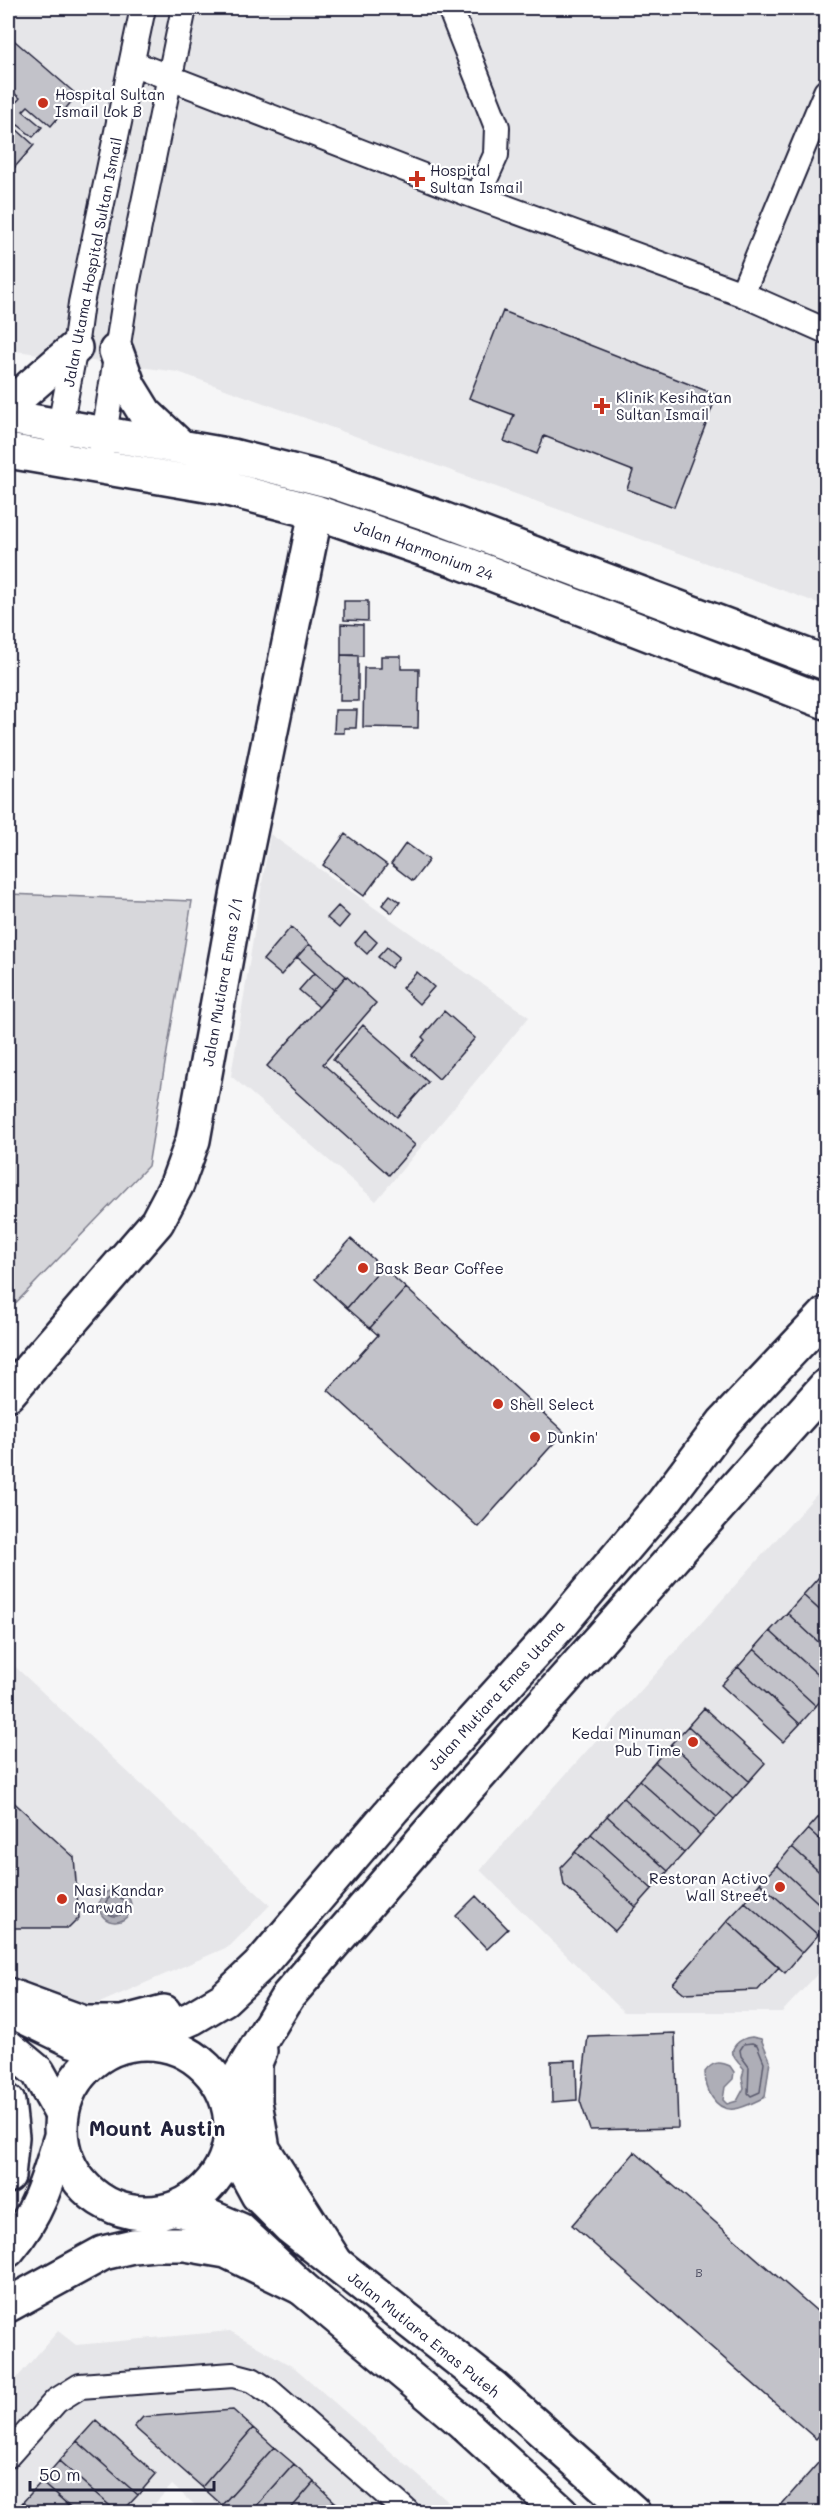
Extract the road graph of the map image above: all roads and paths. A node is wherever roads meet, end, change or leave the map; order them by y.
1 (143, 8) edge
2 (184, 8) edge
3 (450, 8) edge
4 (132, 63) junction
5 (171, 78) junction
6 (826, 92) edge
7 (477, 197) junction
8 (742, 294) junction
9 (826, 331) edge
10 (75, 348) junction
11 (116, 351) junction
12 (8, 406) edge
13 (8, 417) edge
14 (60, 426) junction
15 (181, 447) junction
16 (102, 450) junction
17 (8, 451) edge
18 (54, 458) junction
19 (316, 512) junction
20 (826, 663) edge
21 (826, 702) edge
22 (826, 1314) edge
23 (826, 1386) edge
24 (8, 1394) edge
25 (259, 1966) junction
26 (8, 1995) edge
27 (288, 1996) junction
28 (8, 2009) edge
29 (123, 2046) junction
30 (8, 2047) edge
31 (226, 2098) junction
32 (8, 2102) edge
33 (61, 2125) junction
34 (230, 2144) junction
35 (8, 2176) edge
36 (176, 2209) junction
37 (132, 2213) junction
38 (8, 2250) edge
39 (336, 2263) junction
40 (302, 2288) junction
41 (13, 2302) edge
42 (8, 2455) edge
43 (407, 2512) edge
44 (561, 2512) edge
45 (633, 2512) edge

1 - 4 street, Jalan Utama Hospital Sultan Ismail
2 - 5 street
3 - 7 street
4 - 5 street
4 - 10 street, Jalan Utama Hospital Sultan Ismail
5 - 7 street
5 - 11 street
6 - 8 street
7 - 8 street
8 - 9 street
10 - 12 street
10 - 14 street, Jalan Utama Hospital Sultan Ismail
11 - 15 street
11 - 16 street
13 - 14 street, Jalan Harmonium 24
14 - 16 street, Jalan Harmonium 24
14 - 18 street, Jalan Utama Hospital Sultan Ismail
15 - 16 street, Jalan Harmonium 24
15 - 20 street, Jalan Harmonium 24
16 - 18 street, Jalan Harmonium 24
16 - 19 street, Jalan Harmonium 24
17 - 18 street, Jalan Harmonium 24
19 - 21 street, Jalan Harmonium 24
19 - 24 street, Jalan Mutiara Emas 2/1
22 - 25 street, Jalan Mutiara Emas Utama
23 - 27 street
25 - 26 street
25 - 29 street, Jalan Mutiara Emas Utama
27 - 31 street
27 - 39 street
28 - 29 street
29 - 31 street
29 - 33 street
30 - 33 street
31 - 34 street
32 - 35 street
33 - 37 street
33 - 38 street
34 - 36 street
34 - 39 street, Jalan Mutiara Emas Puteh
36 - 37 street
36 - 40 street
37 - 41 street
39 - 45 street, Jalan Mutiara Emas Puteh
40 - 41 street
40 - 44 street
42 - 43 street

